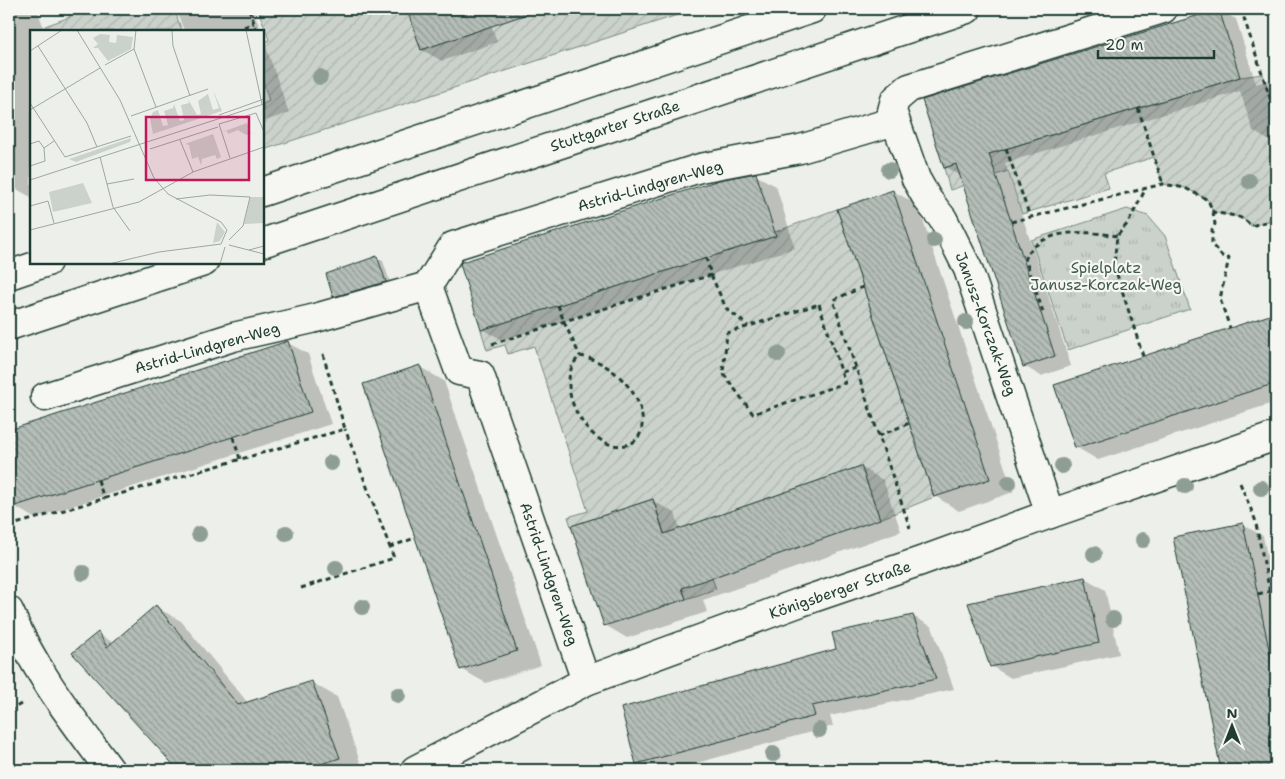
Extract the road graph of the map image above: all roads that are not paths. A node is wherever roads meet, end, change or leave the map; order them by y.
1 (812, 9) edge
2 (967, 9) edge
3 (1163, 9) edge
4 (895, 121) junction
5 (264, 191) edge
6 (264, 243) edge
7 (40, 264) edge
8 (198, 264) edge
9 (9, 275) edge
10 (428, 286) junction
11 (9, 326) edge
12 (45, 397) dead end
13 (1276, 436) edge
14 (1050, 514) junction
15 (9, 611) edge
16 (586, 681) junction
17 (110, 770) edge
18 (415, 770) edge

1 - 5 street
2 - 6 street, Stuttgarter Straße
3 - 4 street, Janusz-Korczak-Weg
4 - 10 street, Astrid-Lindgren-Weg
4 - 14 street, Janusz-Korczak-Weg
7 - 9 street
8 - 11 street
10 - 12 street, Astrid-Lindgren-Weg
10 - 16 street, Astrid-Lindgren-Weg
13 - 14 street, Königsberger Straße
14 - 16 street, Königsberger Straße
15 - 17 street
16 - 18 street, Königsberger Straße

